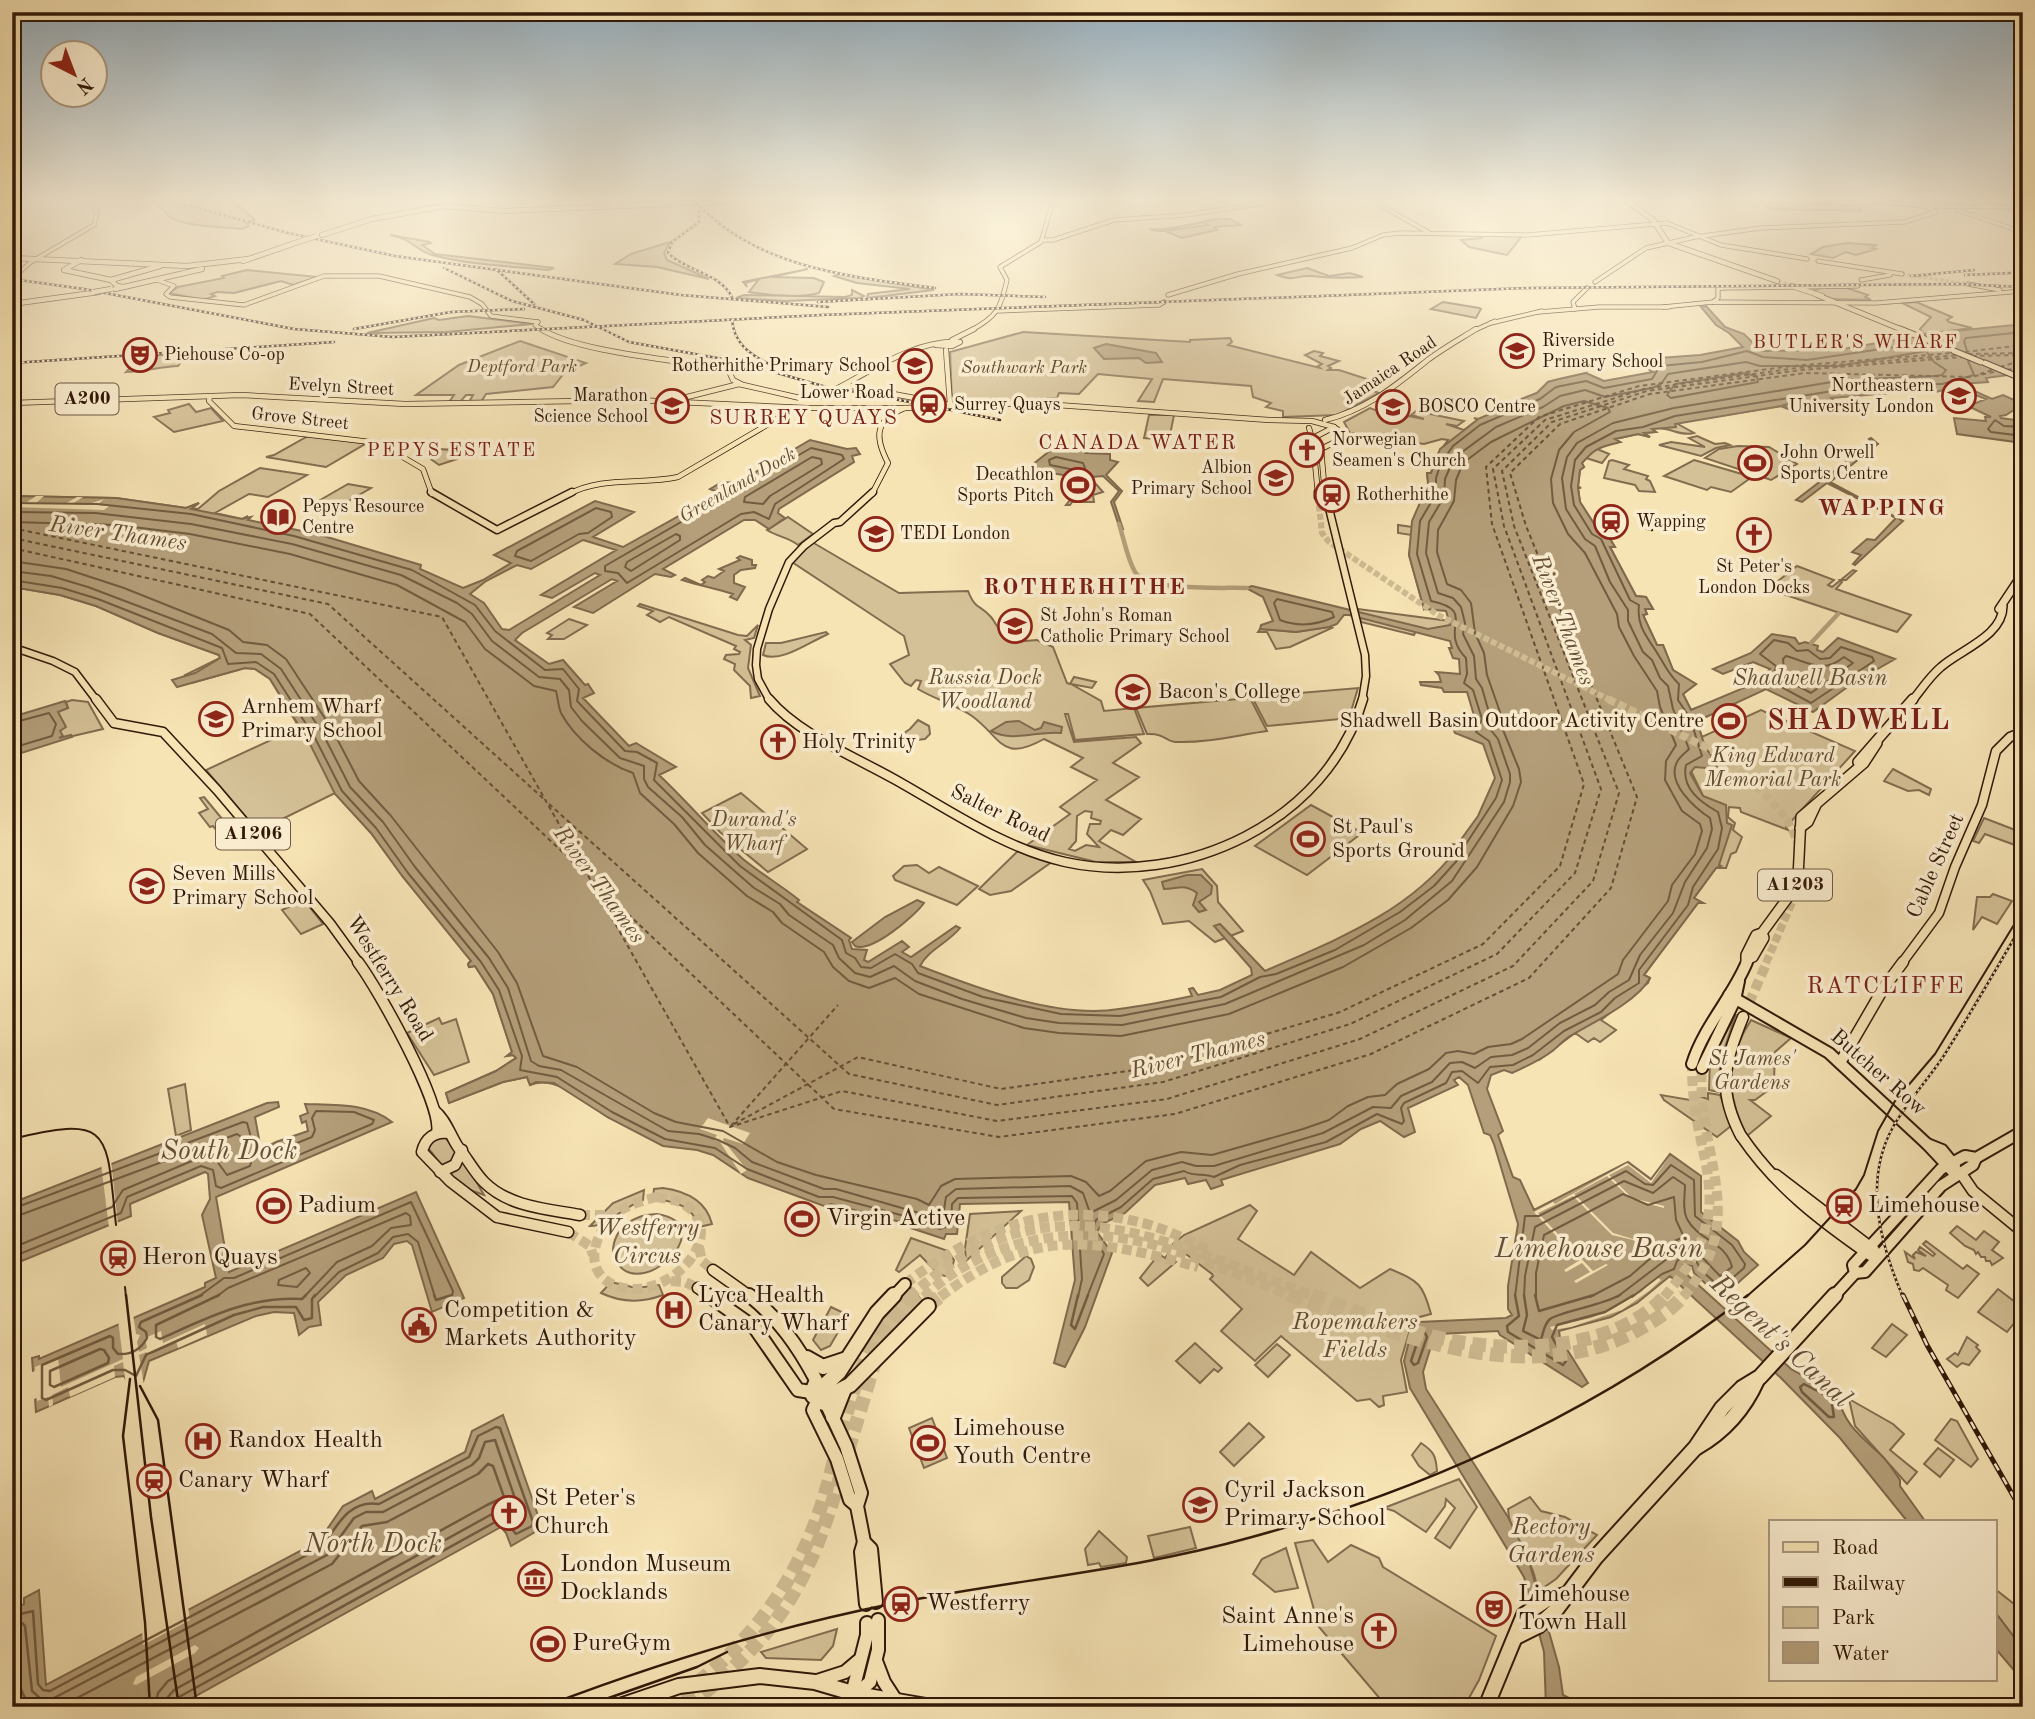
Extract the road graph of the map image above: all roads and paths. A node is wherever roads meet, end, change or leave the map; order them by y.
1 (111, 281) edge
2 (153, 281) edge
3 (162, 281) edge
4 (311, 281) edge
5 (408, 281) edge
6 (1007, 281) edge
7 (1218, 281) edge
8 (1968, 285) tunnel mouth
9 (1858, 286) dead end
10 (1793, 287) junction
11 (114, 288) junction
12 (1587, 288) dead end
13 (2006, 292) junction
14 (2023, 292) edge
15 (1168, 295) dead end
16 (1164, 302) dead end
17 (1837, 302) junction
18 (1709, 303) junction
19 (12, 304) edge
20 (1874, 304) junction
21 (1576, 308) junction
22 (1854, 309) junction
23 (998, 311) junction
24 (1862, 313) junction
25 (965, 336) junction
26 (1459, 339) junction
27 (952, 343) junction
28 (945, 346) junction
29 (2023, 379) edge
30 (733, 380) junction
31 (853, 383) junction
32 (740, 384) junction
33 (728, 386) junction
34 (211, 396) junction
35 (674, 401) junction
36 (12, 403) edge
37 (803, 403) junction
38 (945, 403) junction
39 (887, 407) junction
40 (905, 408) junction
41 (892, 414) junction
42 (1268, 419) junction
43 (1294, 419) junction
44 (1331, 419) junction
45 (1312, 425) junction
46 (1332, 428) junction
47 (1345, 438) junction
48 (1314, 440) junction
49 (1318, 497) tunnel mouth
50 (2020, 576) edge
51 (12, 647) edge
52 (2023, 732) edge
53 (1734, 998) junction
54 (1743, 1017) tunnel mouth
55 (1846, 1048) junction
56 (1829, 1053) junction
57 (1840, 1063) junction
58 (435, 1109) junction
59 (2023, 1131) edge
60 (437, 1133) junction
61 (449, 1133) junction
62 (462, 1150) junction
63 (1760, 1163) junction
64 (1954, 1169) junction
65 (440, 1172) junction
66 (580, 1215) tunnel mouth
67 (568, 1232) tunnel mouth
68 (2023, 1232) edge
69 (1872, 1253) junction
70 (713, 1270) tunnel mouth
71 (905, 1284) tunnel mouth
72 (698, 1288) tunnel mouth
73 (928, 1306) tunnel mouth
74 (807, 1358) junction
75 (844, 1360) junction
76 (844, 1389) junction
77 (814, 1397) junction
78 (832, 1417) junction
79 (857, 1506) junction
80 (871, 1603) dead end
81 (1548, 1607) junction
82 (1517, 1636) junction
83 (859, 1661) junction
84 (876, 1661) junction
85 (814, 1682) junction
86 (680, 1686) joint
87 (895, 1699) junction
88 (853, 1703) edge
89 (619, 1706) edge
90 (665, 1707) edge
91 (932, 1707) edge
92 (1486, 1707) edge

1 - 11 highway
2 - 11 highway
3 - 4 main road
5 - 30 main road
6 - 23 main road
7 - 15 main road
8 - 13 main road
9 - 10 main road
10 - 17 highway
10 - 18 main road
11 - 19 highway, bridge
12 - 21 main road
13 - 14 main road, A200
13 - 20 main road, A200
16 - 23 main road
17 - 18 main road, A200
17 - 20 main road, A200
17 - 22 highway
17 - 24 highway
18 - 21 main road, Jamaica Road / A200
20 - 22 main road, A200
21 - 26 main road, Jamaica Road / A200
22 - 24 highway
23 - 25 main road
24 - 29 highway
25 - 27 main road
25 - 27 main road
26 - 44 main road, Jamaica Road / A200
26 - 46 main road, Jamaica Road / A200
27 - 28 main road
28 - 31 main road
28 - 38 main road
30 - 32 main road
30 - 33 main road
31 - 37 main road, A200
31 - 38 main road
32 - 33 main road, A200
32 - 37 main road, A200
33 - 35 main road, A200
34 - 35 main road, Evelyn Street / A200
34 - 36 main road, Evelyn Street / A200
34 - 37 main road, Grove Street
35 - 37 main road, Lower Road / A200
37 - 39 main road, Lower Road / A200
38 - 40 main road, Lower Road / A200
38 - 42 main road, Lower Road / A200
39 - 40 main road, Lower Road / A200
39 - 41 main road
40 - 41 main road
41 - 47 main road, Salter Road
42 - 43 main road, A200
42 - 45 main road, A200
43 - 44 main road
43 - 45 main road, A200
44 - 45 main road, Jamaica Road / A200
45 - 46 main road
45 - 46 main road
45 - 48 main road
46 - 47 main road
46 - 47 main road
46 - 48 main road, Jamaica Road
48 - 49 main road
50 - 53 highway, A1203
51 - 58 main road, Westferry Road / A1206
52 - 55 main road, Cable Street
53 - 53 highway, A1203
53 - 56 highway, Butcher Row
54 - 63 main road
55 - 56 main road
55 - 57 main road, Cable Street
56 - 57 highway, Butcher Row
57 - 64 highway, Butcher Row
58 - 60 main road, Westferry Road / A1206
58 - 61 main road, Westferry Road / A1206
59 - 64 highway
60 - 61 main road
60 - 65 main road, Westferry Road / A1206
61 - 62 main road, Westferry Road / A1206
62 - 65 main road
62 - 66 main road, Westferry Road / A1206
63 - 69 main road
63 - 69 main road
64 - 68 main road
64 - 69 highway
65 - 67 main road, Westferry Road / A1206
69 - 81 highway
70 - 74 main road
71 - 75 highway
72 - 77 main road
73 - 76 highway
74 - 75 highway
74 - 77 main road
75 - 77 highway
76 - 77 highway
76 - 78 highway
77 - 78 main road
77 - 79 main road
78 - 79 main road
79 - 80 main road
81 - 82 highway
81 - 82 highway
82 - 92 highway
83 - 84 main road
83 - 85 main road
83 - 88 main road
84 - 87 main road
84 - 88 main road
85 - 86 highway
85 - 88 highway
86 - 89 highway
87 - 88 highway
87 - 91 highway
89 - 90 highway

